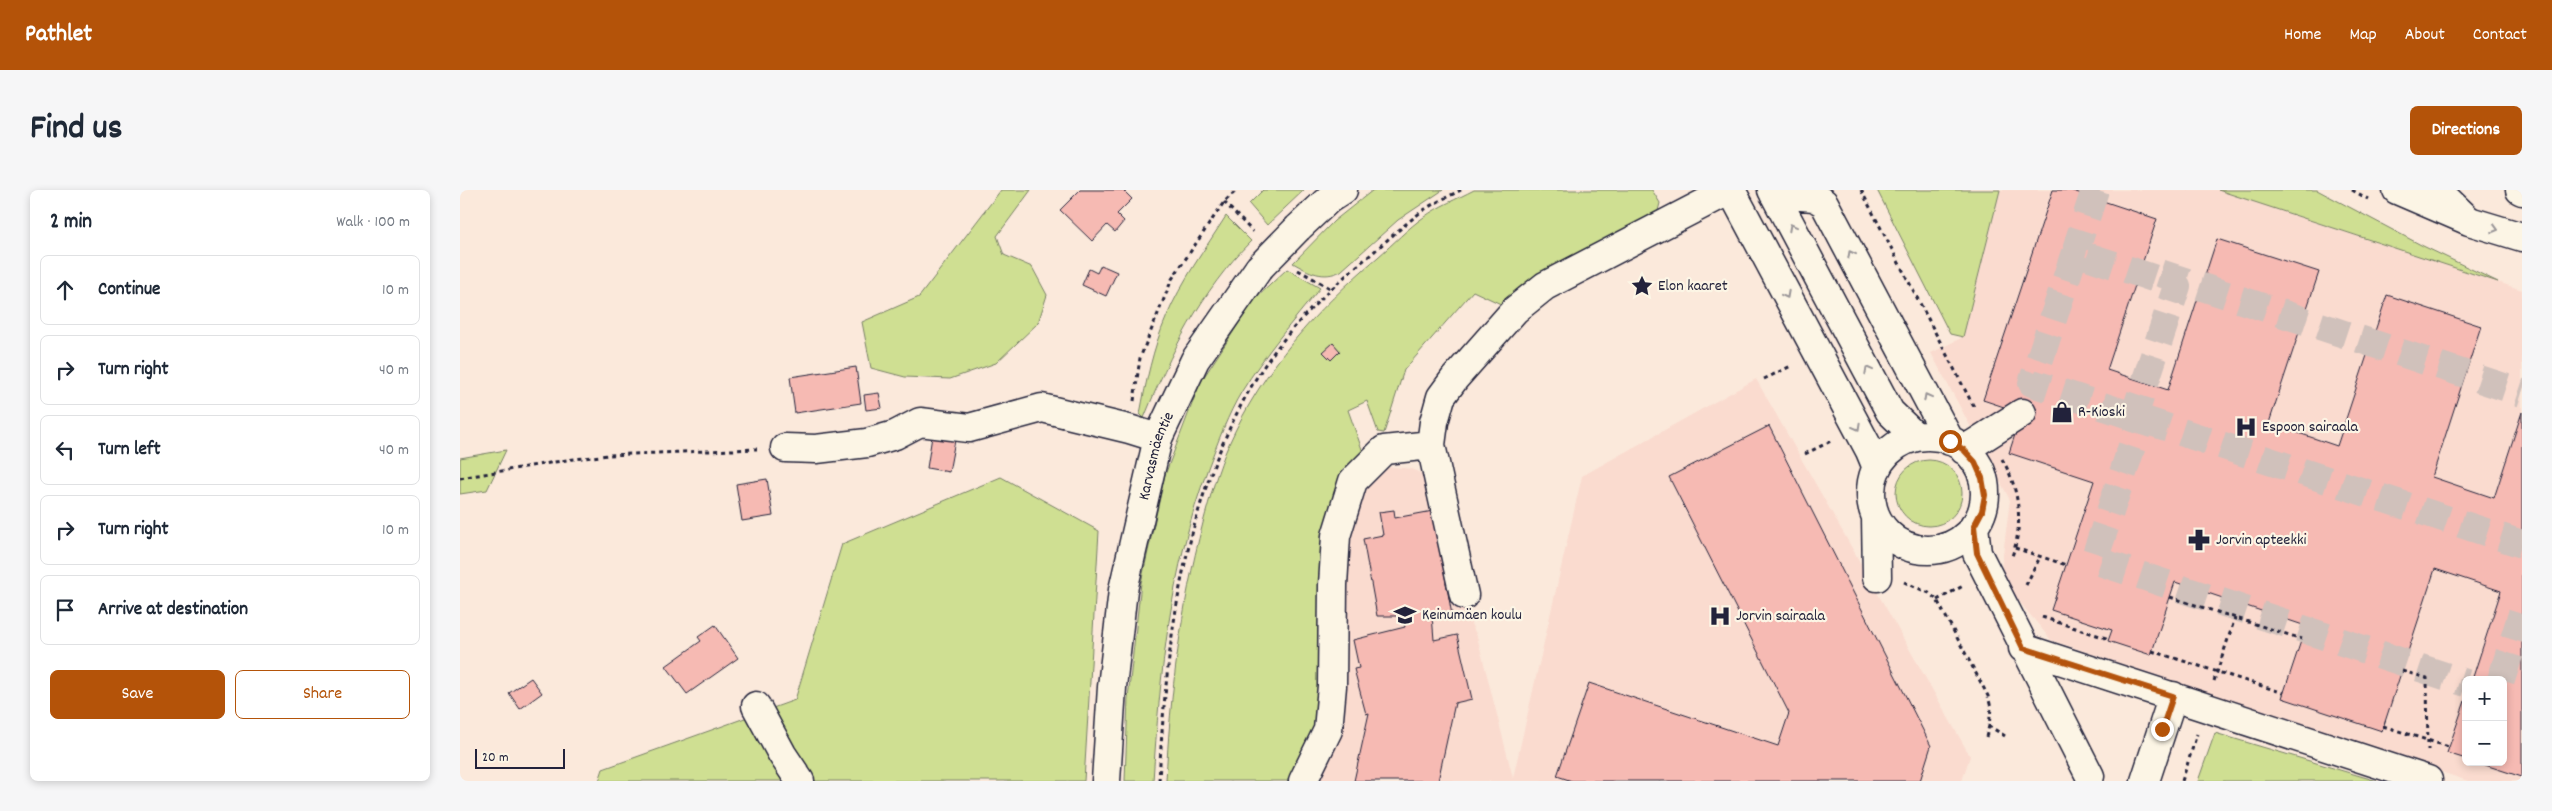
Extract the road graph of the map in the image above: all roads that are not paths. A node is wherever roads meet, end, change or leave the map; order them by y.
1 (1343, 190) edge
2 (1730, 190) edge
3 (2398, 190) edge
4 (2437, 190) edge
5 (1773, 192) edge
6 (2469, 222) junction
7 (2522, 237) edge
8 (2022, 413) dead end
9 (1916, 437) junction
10 (1158, 438) junction
11 (1431, 444) junction
12 (1957, 445) junction
13 (785, 448) road end
14 (1877, 468) junction
15 (1876, 517) junction
16 (1974, 526) junction
17 (1914, 548) junction
18 (1464, 595) dead end
19 (2023, 648) junction
20 (2173, 696) junction
21 (756, 706) dead end
22 (2090, 776) dead end
23 (2428, 780) edge
24 (800, 781) edge
25 (1106, 781) edge
26 (1303, 781) edge
27 (2145, 781) edge

1 - 10 main road, Karvasmäentie, bridge
2 - 11 main road
2 -> 14 main road
3 - 6 main road
4 - 6 main road
9 -> 5 main road
12 -> 5 main road
6 -> 7 main road
8 - 12 main road
9 - 12 main road
9 - 14 main road
10 - 13 main road
10 - 25 main road, Karvasmäentie
11 - 18 main road
11 - 26 main road
12 - 16 main road
14 - 15 main road
15 - 17 main road
15 - 17 main road
16 - 17 main road
16 - 19 main road
19 - 20 main road
19 - 22 main road
20 - 23 main road
20 - 27 main road
21 - 24 main road

